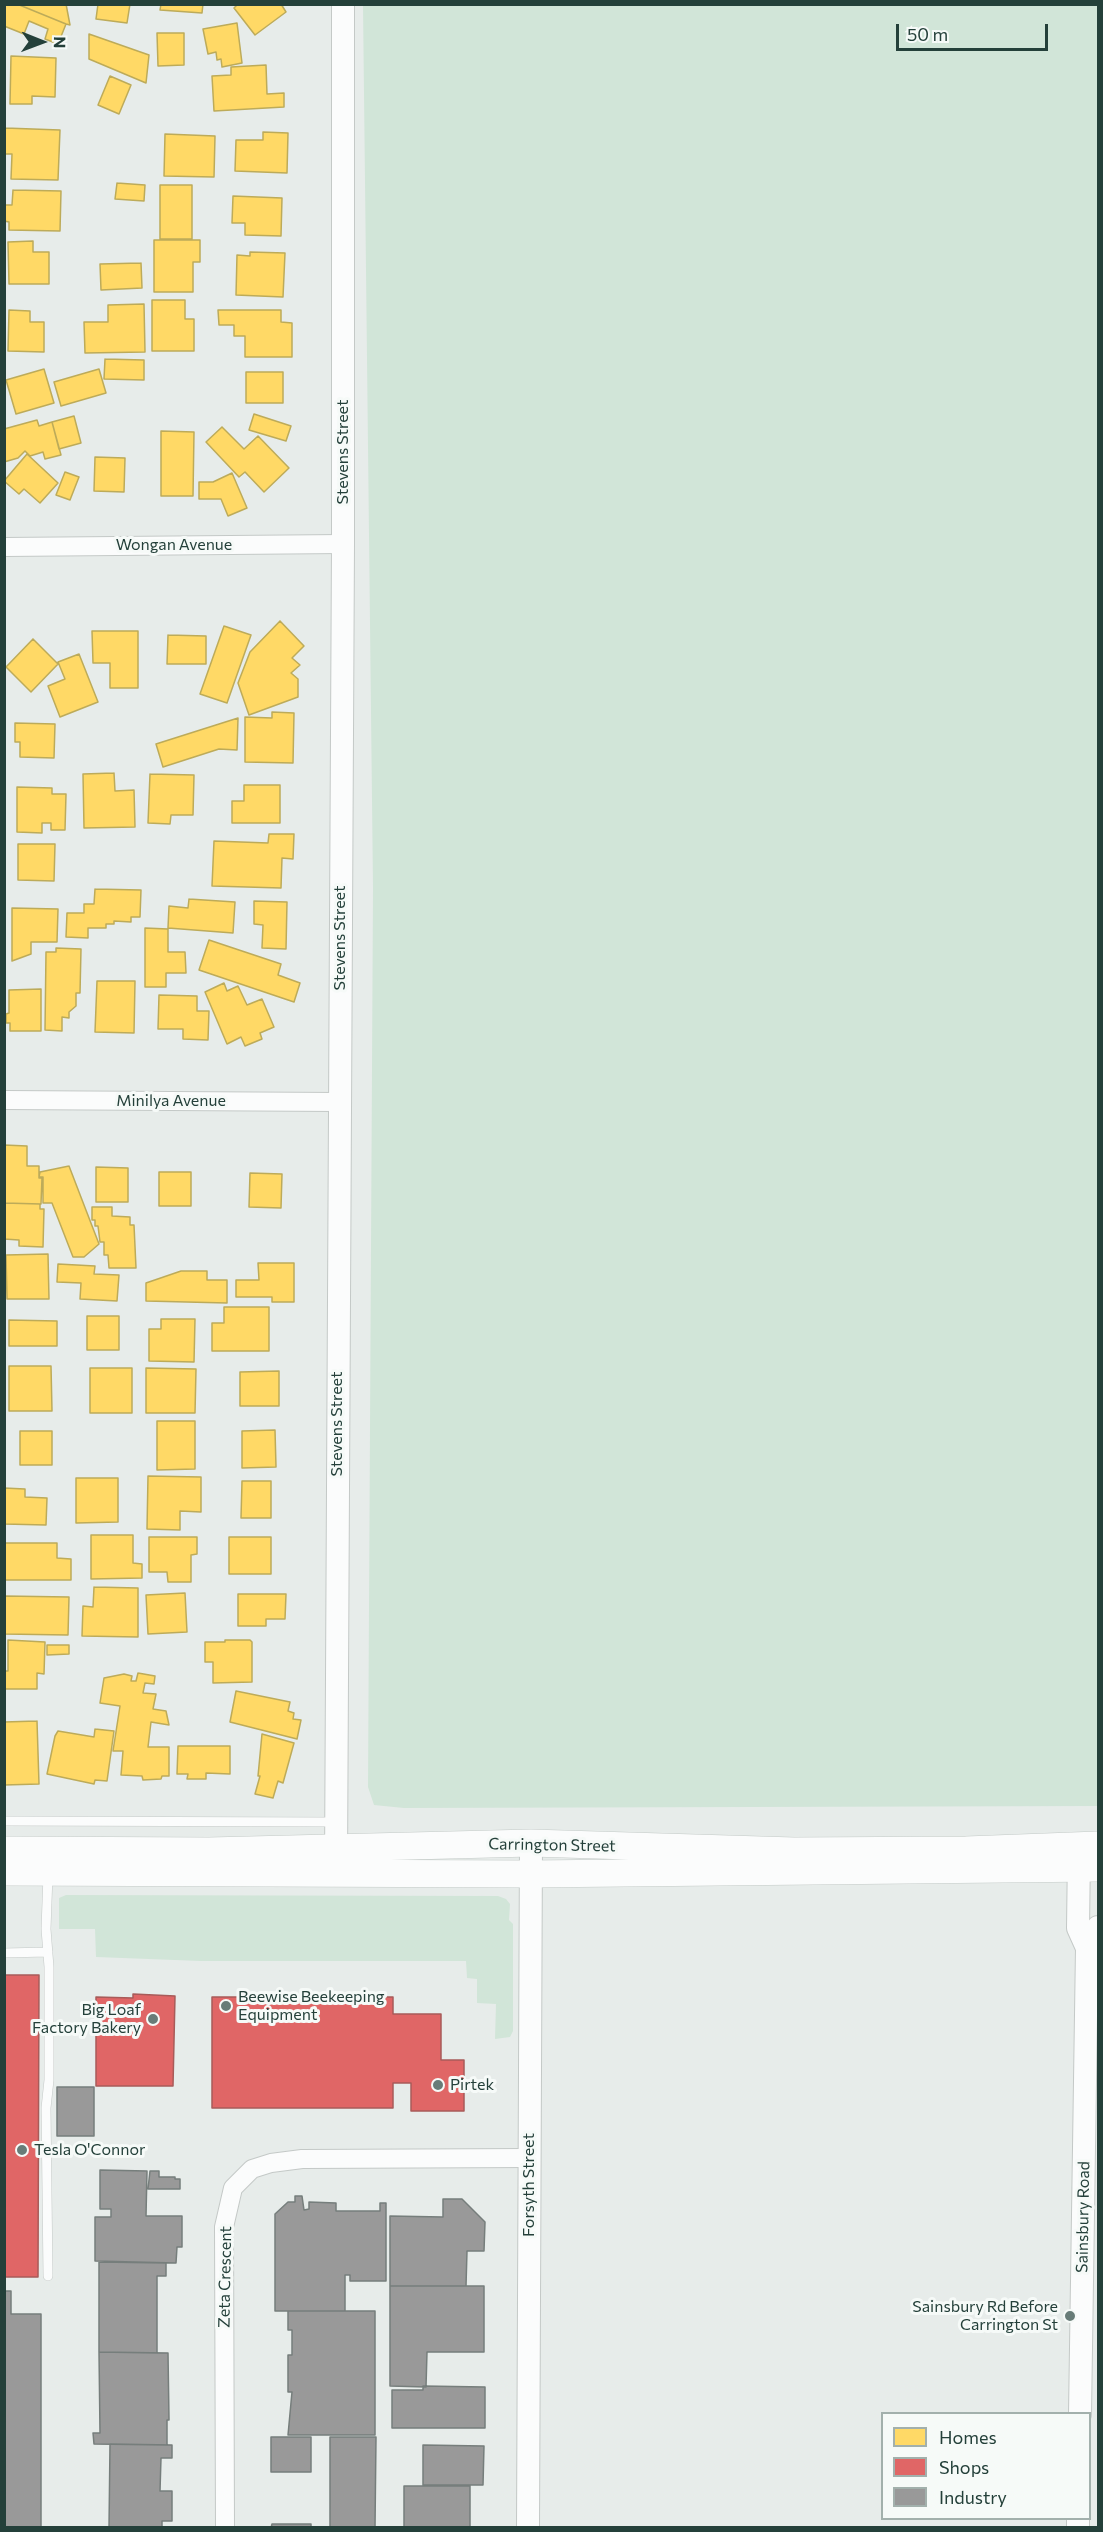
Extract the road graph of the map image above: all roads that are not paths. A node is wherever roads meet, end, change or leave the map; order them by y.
1 (343, 4) edge
2 (343, 544) junction
3 (4, 547) edge
4 (4, 1100) edge
5 (338, 1102) junction
6 (4, 1821) edge
7 (336, 1822) junction
8 (531, 1843) junction
9 (4, 1850) edge
10 (1089, 1857) edge
11 (336, 1861) junction
12 (4, 1872) edge
13 (48, 1872) junction
14 (531, 1874) junction
15 (1098, 1926) edge
16 (1087, 1948) junction
17 (48, 1952) junction
18 (4, 1953) edge
19 (49, 2012) junction
20 (39, 2022) dead end
21 (1091, 2110) edge
22 (529, 2158) junction
23 (48, 2276) dead end
24 (1080, 2412) edge
25 (225, 2528) edge
26 (528, 2528) edge

1 - 2 street, Stevens Street
2 - 3 street, Wongan Avenue
2 - 5 street, Stevens Street
4 - 5 street, Minilya Avenue
5 - 7 street, Stevens Street
6 - 7 lane
7 - 11 street, Stevens Street
8 - 10 main road, Carrington Street
8 - 11 main road, Carrington Street
8 - 14 street, Forsyth Street
9 - 11 main road, Carrington Street
10 - 14 main road, Carrington Street
10 - 16 street, Sainsbury Road
11 - 13 main road, Carrington Street
11 - 14 main road, Carrington Street
12 - 13 main road, Carrington Street
13 - 17 lane
14 - 22 street, Forsyth Street
15 - 16 street, Sainsbury Road
16 - 21 street, Sainsbury Road
17 - 18 lane
17 - 19 lane
19 - 20 lane
19 - 23 lane
21 - 24 street, Sainsbury Road
22 - 25 street, Zeta Crescent
22 - 26 street, Forsyth Street

